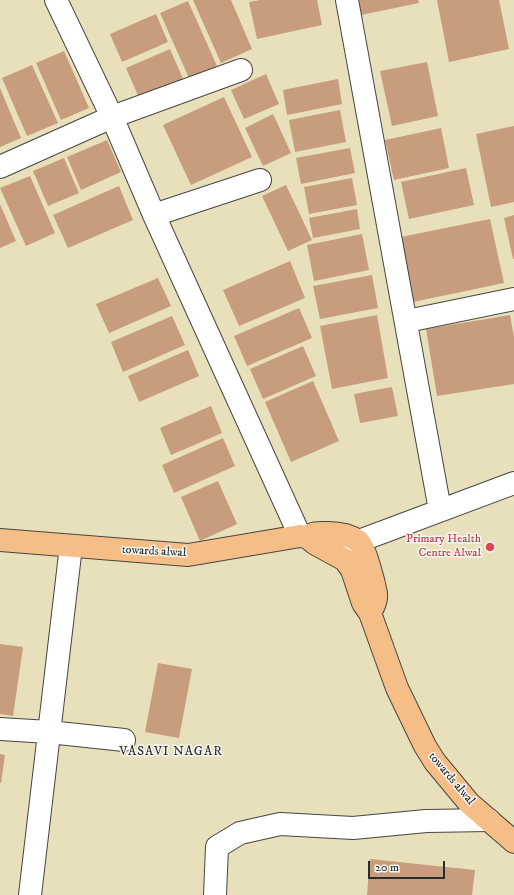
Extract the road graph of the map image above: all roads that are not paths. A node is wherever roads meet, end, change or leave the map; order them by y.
1 (56, 0) edge
2 (347, 0) edge
3 (241, 70) dead end
4 (112, 117) junction
5 (0, 167) edge
6 (260, 180) dead end
7 (154, 216) junction
8 (514, 299) edge
9 (406, 321) junction
10 (514, 483) edge
11 (440, 510) junction
12 (304, 536) junction
13 (0, 540) edge
14 (359, 541) junction
15 (71, 546) junction
16 (334, 553) junction
17 (370, 613) junction
18 (0, 729) edge
19 (49, 732) junction
20 (124, 740) dead end
21 (489, 820) junction
22 (514, 842) edge
23 (30, 895) edge
24 (215, 895) edge

1 - 4 street
2 - 9 street
3 - 4 street
4 - 5 street
4 - 7 street
6 - 7 street
7 - 12 street
8 - 9 street
9 - 11 street
10 - 11 street
11 - 14 street
12 - 14 main road, towards alwal
12 - 15 main road, towards alwal
12 - 16 main road, towards alwal
13 - 15 main road, towards alwal
14 - 16 street
14 - 17 main road
15 - 19 street
16 - 17 main road, towards alwal
17 - 21 main road, towards alwal
18 - 19 street
19 - 20 street
19 - 23 street
21 - 22 main road, towards alwal
21 - 24 street

